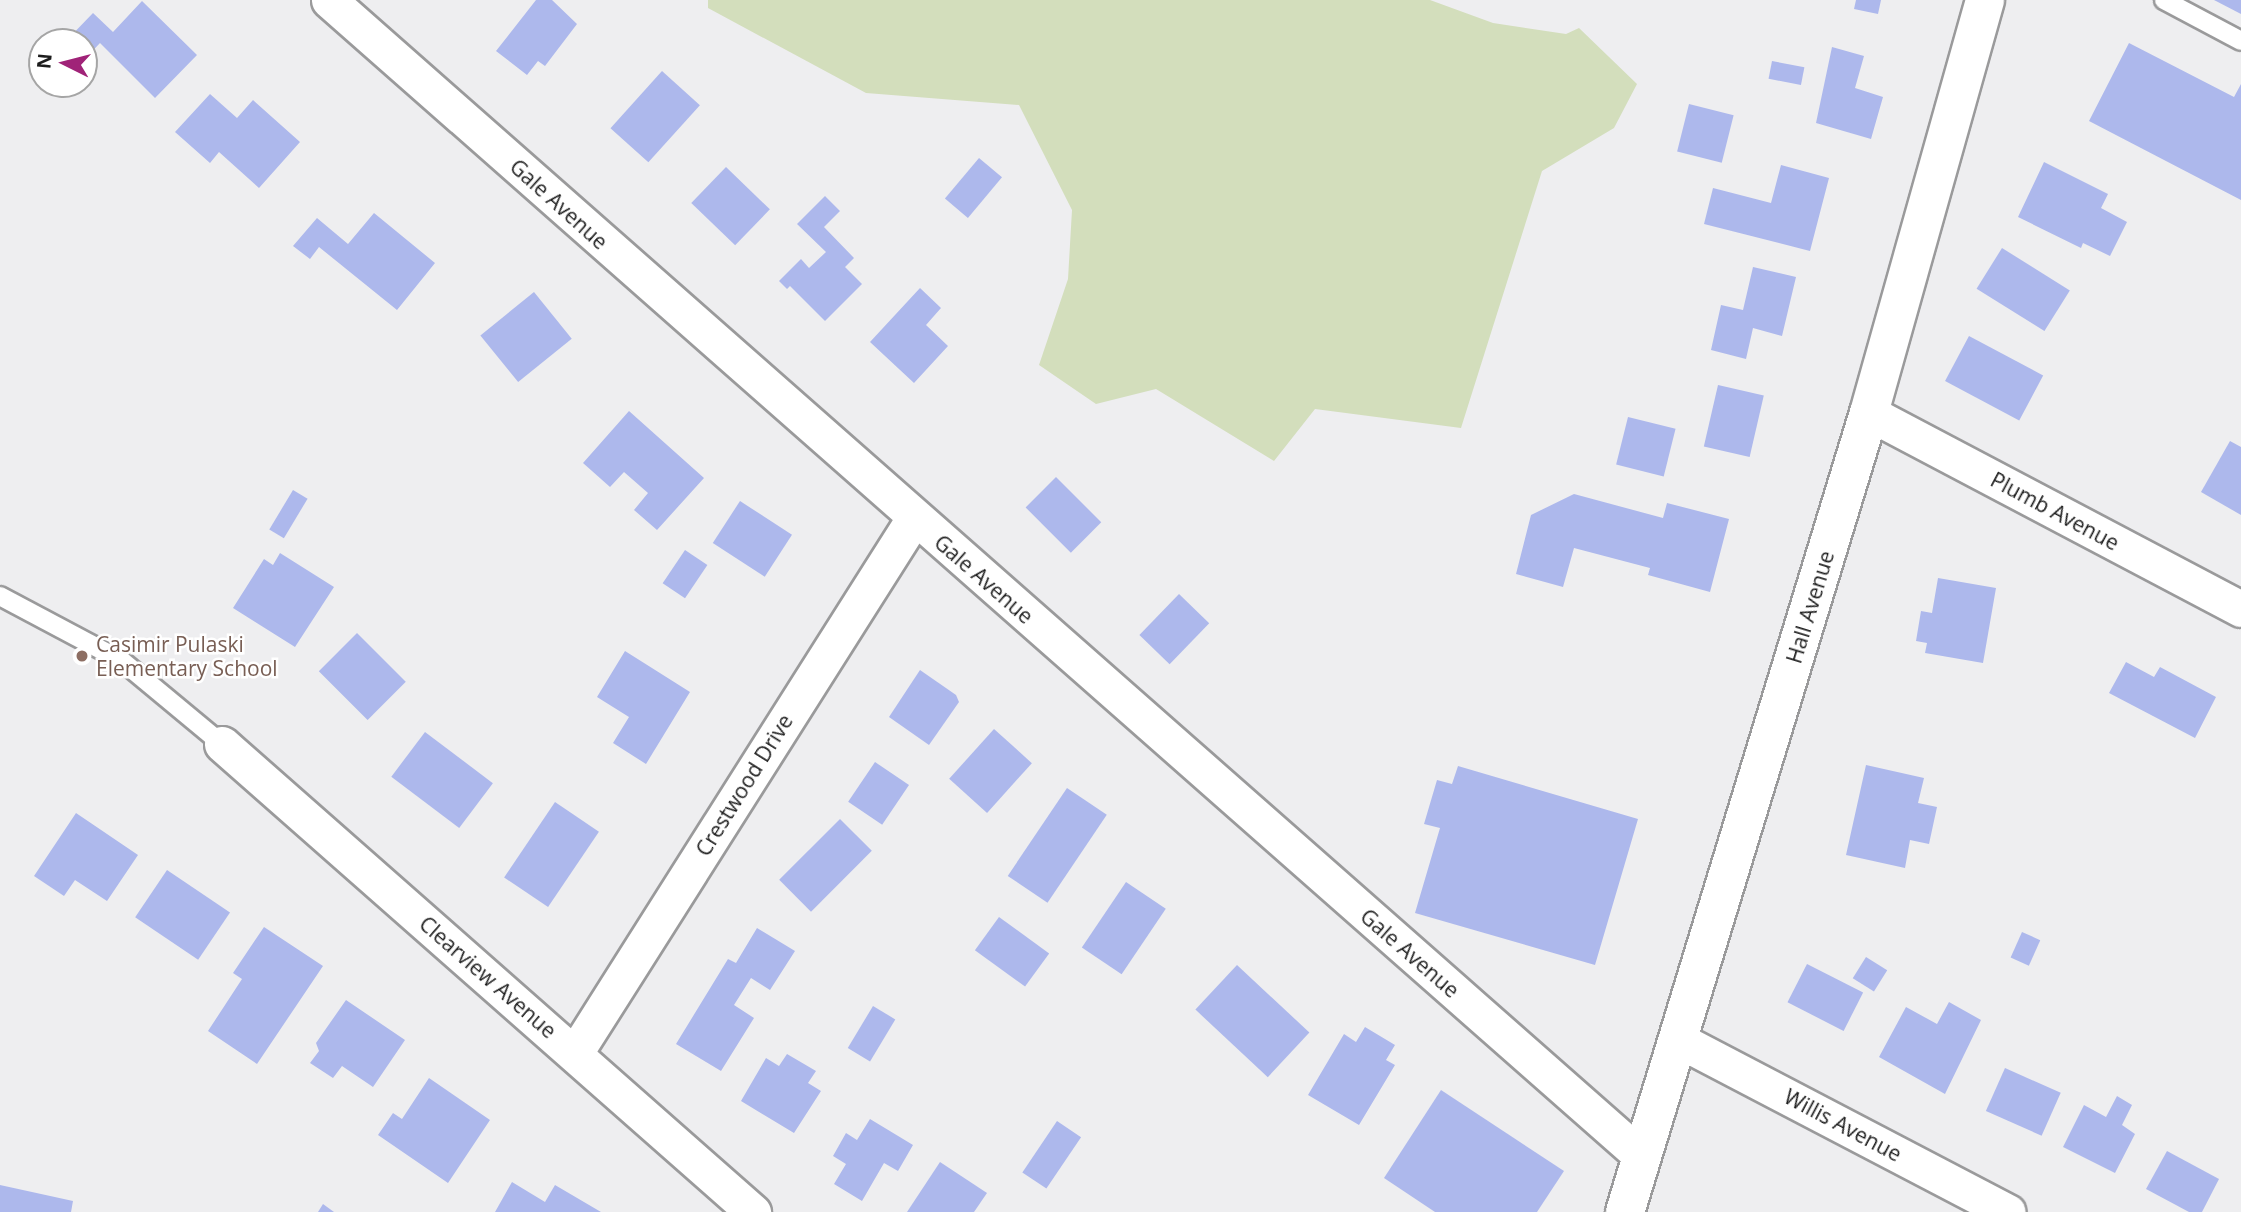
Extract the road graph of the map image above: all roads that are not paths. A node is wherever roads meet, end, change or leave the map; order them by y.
1 (329, 0) edge
2 (1985, 0) edge
3 (2164, 0) edge
4 (2241, 41) edge
5 (1869, 413) junction
6 (914, 518) junction
7 (0, 596) edge
8 (2241, 609) edge
9 (222, 744) joint
10 (1677, 1039) junction
11 (575, 1052) junction
12 (1642, 1156) junction
13 (753, 1212) edge
14 (1625, 1212) edge
15 (2008, 1212) edge

1 - 6 street, Gale Avenue
2 - 5 street, Hall Avenue
3 - 4 lane
5 - 8 street, Plumb Avenue
5 - 10 street, Hall Avenue
6 - 11 street, Crestwood Drive
6 - 12 street, Gale Avenue
7 - 9 lane
9 - 11 street, Clearview Avenue
10 - 12 street, Hall Avenue
10 - 15 street, Willis Avenue
11 - 13 street, Clearview Avenue
12 - 14 street, Hall Avenue

